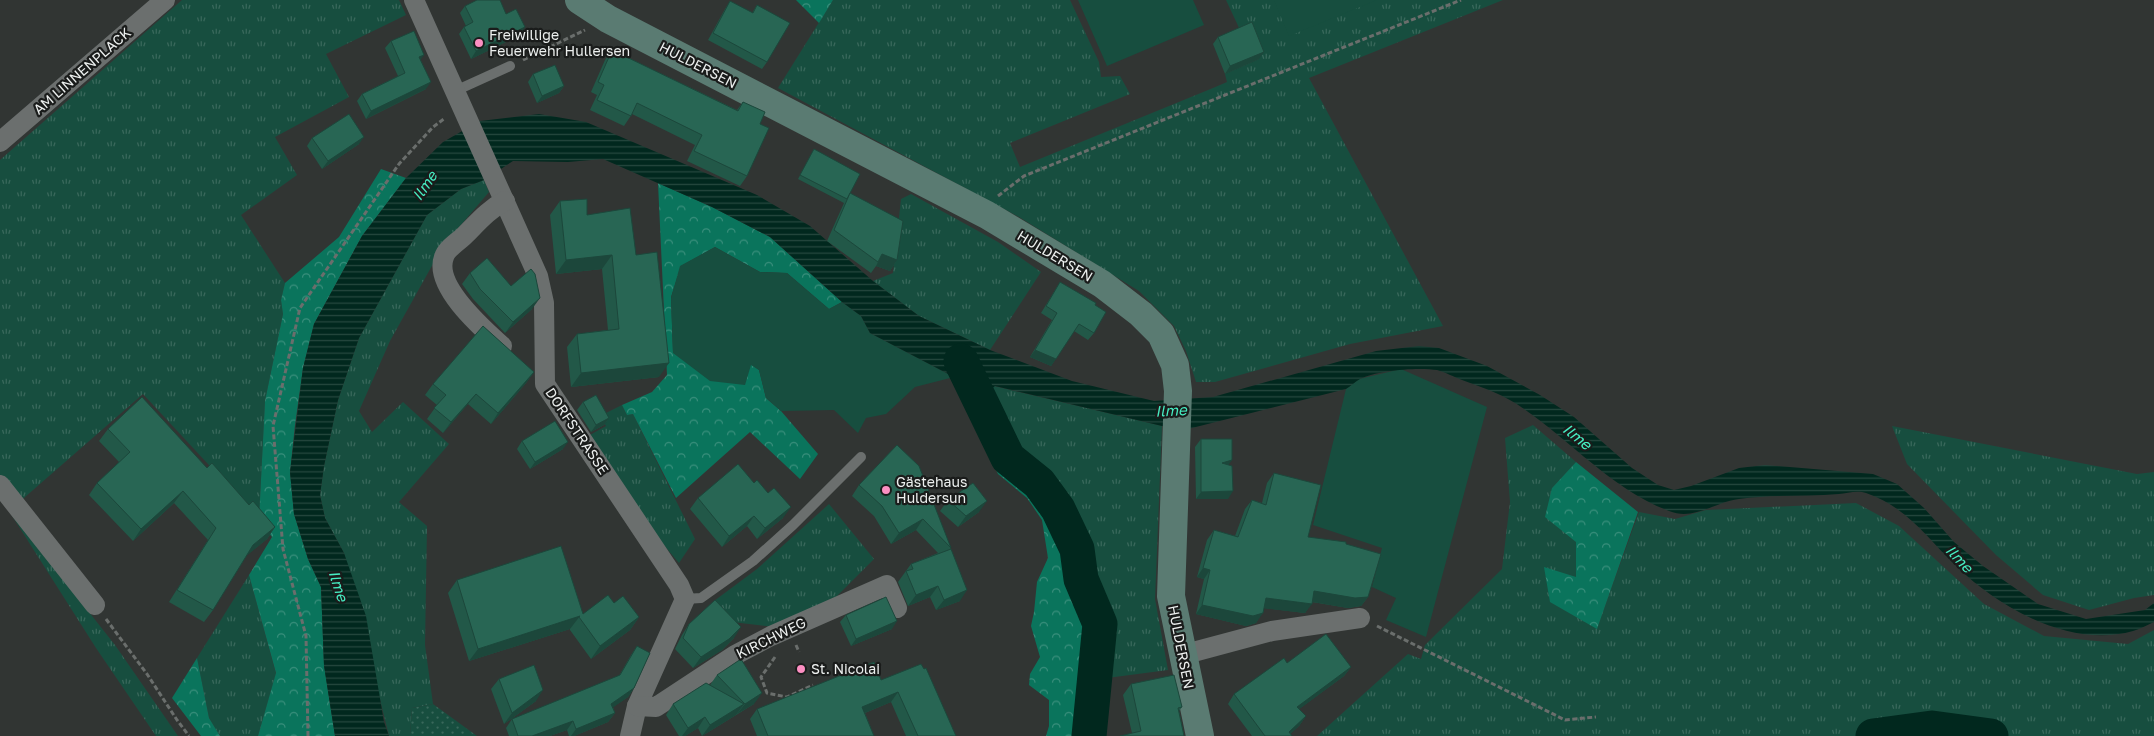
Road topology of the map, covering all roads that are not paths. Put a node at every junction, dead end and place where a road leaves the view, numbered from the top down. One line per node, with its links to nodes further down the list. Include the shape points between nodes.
1 (165, 0): 6 (street, AM LINNENPLACK)
2 (414, 0): 5 (street, DORFSTRASSE)
3 (578, 0): 15 (street, HULDERSEN, via 608,19 986,215 1102,284 1161,334 1176,365 1178,391 1171,596)
4 (510, 66): 5 (lane)
5 (460, 103): 7 (street, DORFSTRASSE)
6 (0, 142)
7 (503, 194): 8 (street, DORFSTRASSE, via 538,276 544,303); 8 (street, via 444,256 442,270 452,293 477,323)
8 (545, 384): 11 (street, DORFSTRASSE, via 674,577)
9 (861, 457): 11 (lane, via 753,561 701,598)
10 (0, 485): 12 (street)
11 (685, 599): 16 (street)
12 (95, 605)
13 (897, 608): 16 (street, KIRCHWEG, via 887,585 735,655 656,707)
14 (1360, 618): 15 (street, via 1272,631)
15 (1182, 654): 18 (street, HULDERSEN)
16 (637, 706): 17 (street)
17 (630, 736)
18 (1200, 736)

